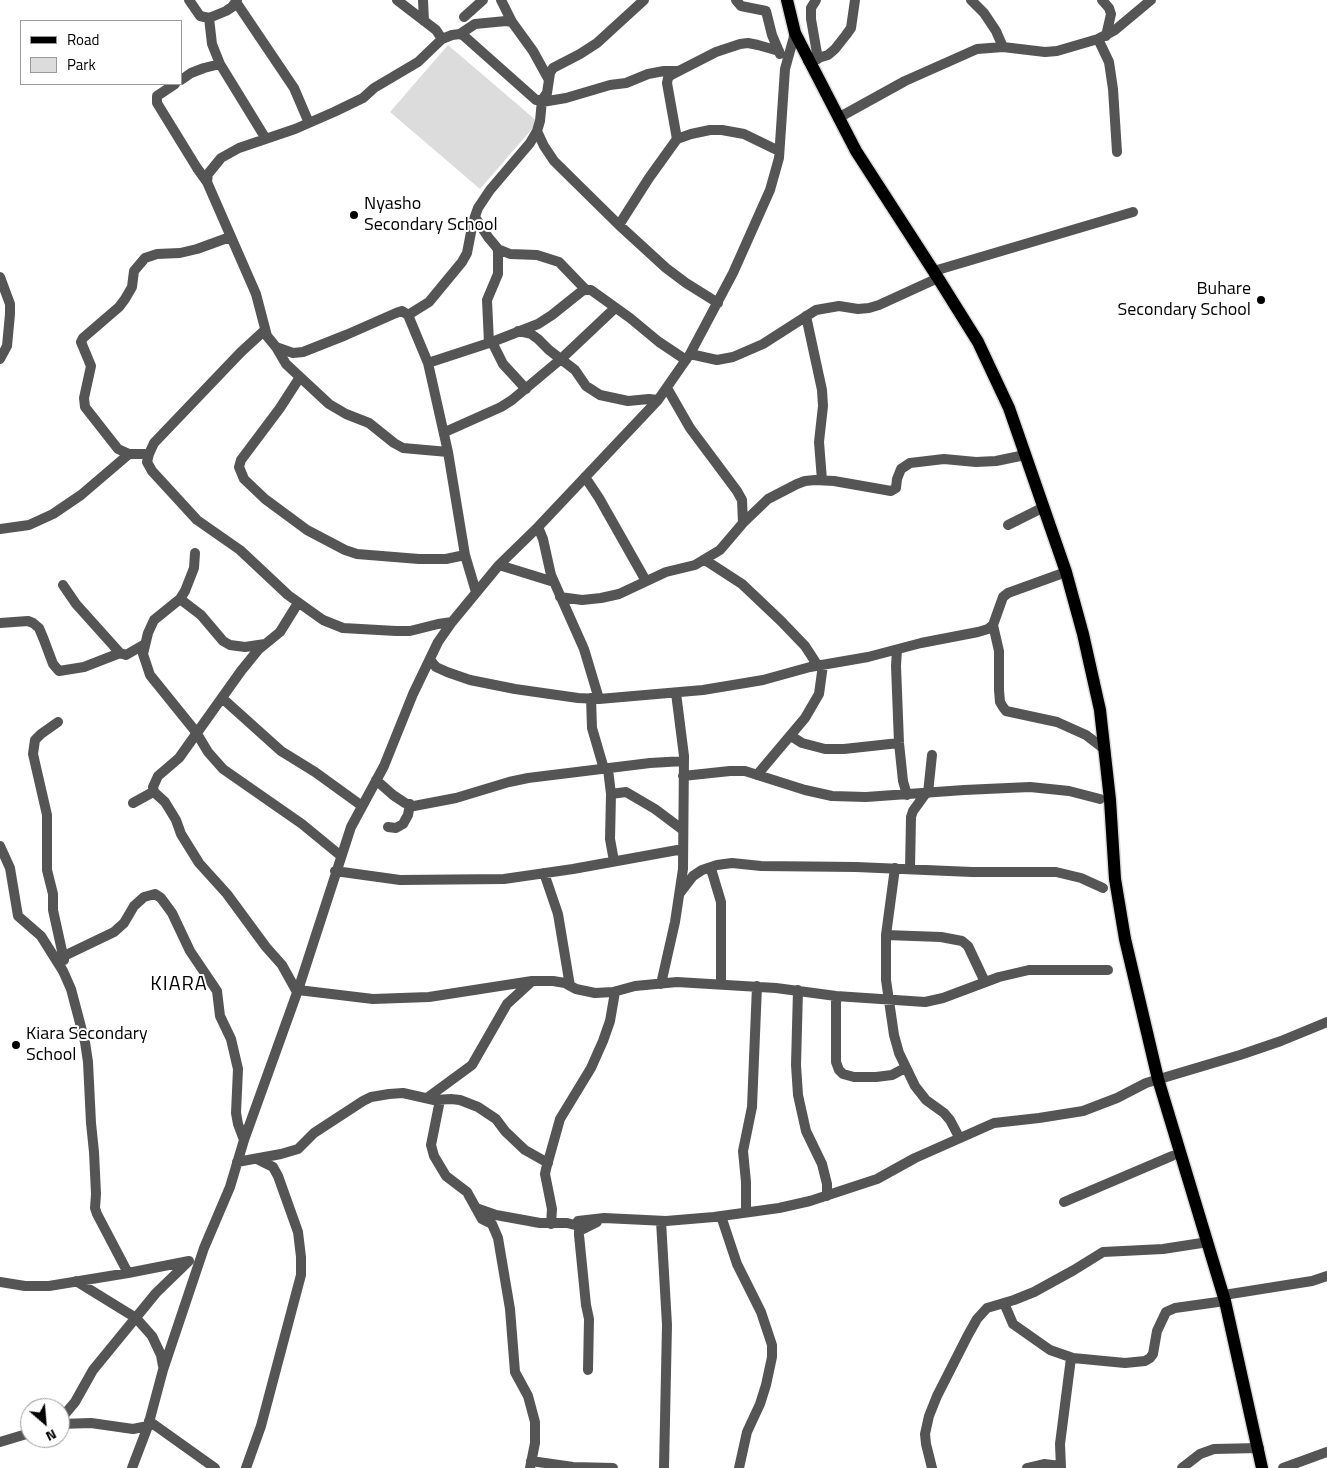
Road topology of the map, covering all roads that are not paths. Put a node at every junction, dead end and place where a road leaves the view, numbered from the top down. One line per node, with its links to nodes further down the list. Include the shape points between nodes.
1 (190, 0): 16 (street, via 200,16)
2 (397, 0): 17 (street)
3 (423, 0): 17 (street)
4 (483, 0): 15 (street)
5 (501, 0): 18 (street)
6 (644, 0): 30 (street, via 597,43 554,68)
7 (736, 0): 24 (street, via 741,6 766,11)
8 (787, 0): 19 (main road)
9 (816, 0): 26 (street, via 811,8)
10 (855, 0): 26 (street, via 851,28 835,49)
11 (971, 0): 23 (street, via 984,13)
12 (1102, 0): 21 (street, via 1111,14)
13 (1152, 0): 21 (street)
14 (236, 1): 16 (street, via 226,11); 34 (street, via 294,88)
15 (464, 17)
16 (209, 18): 27 (street, via 212,44)
17 (424, 21): 22 (street, via 436,30)
18 (512, 22): 20 (street, via 476,24); 30 (street)
19 (795, 33): 25 (street); 26 (main road)
20 (460, 34): 22 (street); 32 (street, via 536,100)
21 (1102, 37): 23 (street, via 1057,51); 39 (street, via 1109,62)
22 (442, 40): 34 (street, via 418,62 363,98)
23 (1003, 47): 33 (street, via 977,49)
24 (779, 51): 25 (street); 28 (street, via 740,44)
25 (788, 58): 38 (street)
26 (813, 60): 33 (main road)
27 (220, 64): 29 (street); 36 (street)
28 (677, 71): 32 (street, via 648,74 626,83); 37 (street, via 667,83)
29 (182, 79)
30 (549, 80): 32 (street)
31 (174, 85): 40 (street, via 157,96 157,103)
32 (542, 101): 35 (street)
33 (838, 118): 46 (main road)
34 (309, 123): 36 (street)
35 (537, 131): 42 (street, via 522,154 513,160 490,190); 43 (street, via 554,161)
36 (266, 139): 40 (street, via 221,158 208,174)
37 (677, 139): 38 (street, via 722,130 744,134); 43 (street)
38 (780, 151): 49 (street, via 770,190)
39 (1117, 152)
40 (207, 182): 44 (street)
41 (1133, 212): 46 (street)
42 (475, 217): 45 (street); 51 (street, via 462,262 429,302)
43 (619, 225): 49 (street, via 666,268)
44 (230, 237): 53 (street, via 256,294); 67 (street, via 197,249 145,258 134,271 130,292 119,307 81,342 91,366 85,408 118,449)
45 (498, 248): 48 (street, via 510,254 537,255 559,262); 55 (street, via 498,274 487,300)
46 (936, 274): 52 (street, via 879,305 858,309 831,307); 69 (main road, via 978,342 1009,408)
47 (0, 277): 58 (street, via 10,304 10,314 7,346)
48 (586, 290): 50 (street, via 591,290); 54 (street, via 538,324)
49 (718, 303): 57 (street)
50 (615, 308): 57 (street, via 659,342); 59 (street)
51 (408, 315): 56 (street, via 402,311 396,313 303,352 293,353); 60 (street)
52 (806, 316): 57 (street, via 763,344 732,357 716,360); 71 (street, via 822,390)
53 (265, 330): 56 (street); 68 (street, via 191,403)
54 (518, 331): 55 (street); 59 (street, via 531,334)
55 (490, 342): 60 (street); 63 (street, via 503,364)
56 (276, 346): 61 (street, via 286,364)
57 (688, 357): 62 (street)
58 (0, 358)
59 (561, 359): 63 (street); 64 (street, via 575,370 586,386 600,395 628,402)
60 (428, 363): 65 (street)
61 (300, 377): 66 (street, via 329,404 369,423 403,448); 78 (street, via 241,460 239,467 244,479 306,530 345,550 357,554 418,559)
62 (667, 388): 64 (street); 73 (street, via 690,428 737,491 742,500)
63 (526, 389): 65 (street, via 501,407)
64 (658, 400): 70 (street)
65 (444, 432): 66 (street)
66 (448, 452): 78 (street)
67 (129, 454): 68 (street); 76 (street, via 53,514 29,525)
68 (149, 454): 88 (street, via 147,462 152,471 197,520 240,550)
69 (1025, 455): 71 (street, via 996,462 944,459 910,463 900,469 896,488 891,491); 72 (main road)
70 (585, 477): 75 (street); 82 (street)
71 (822, 480): 73 (street, via 805,481 783,490 768,499)
72 (1044, 507): 74 (street); 81 (main road)
73 (743, 523): 79 (street, via 720,550)
74 (1008, 525)
75 (538, 526): 80 (street); 83 (street)
76 (0, 529)
77 (195, 553): 87 (street, via 191,580)
78 (464, 555): 85 (street)
79 (705, 560): 82 (street); 97 (street, via 742,584)
80 (499, 565): 83 (street); 85 (street)
81 (1066, 572): 91 (street, via 1008,593 1003,597); 105 (main road, via 1100,710)
82 (646, 581): 86 (street, via 619,594 601,598)
83 (554, 582): 86 (street)
84 (63, 585): 95 (street)
85 (476, 592): 89 (street)
86 (560, 597): 100 (street, via 584,649)
87 (180, 599): 92 (street, via 230,645 245,647); 93 (street, via 154,620)
88 (298, 603): 89 (street, via 323,620 343,628 410,631); 92 (street, via 280,632)
89 (452, 622): 96 (street)
90 (0, 623): 95 (street, via 33,623 39,628 59,671 84,667)
91 (993, 625): 94 (street, via 972,634); 105 (street, via 1000,651 999,690 1003,708 1057,722 1086,735)
92 (268, 643): 99 (street, via 249,660)
93 (145, 644): 95 (street, via 126,655); 102 (street, via 143,654 150,675)
94 (897, 650): 97 (street); 104 (street)
95 (120, 653)
96 (430, 661): 100 (street, via 436,667 470,680); 111 (street)
97 (821, 665): 98 (street, via 742,684); 103 (street, via 819,694)
98 (676, 693): 100 (street); 107 (street)
99 (222, 698): 102 (street); 119 (street, via 281,751)
100 (595, 698): 108 (street, via 592,728)
101 (58, 722): 135 (street, via 35,740 33,754 47,814 47,870)
102 (196, 732): 112 (street, via 178,758 158,776); 125 (street, via 223,769 302,824)
103 (791, 736): 104 (street, via 802,743 825,749); 109 (street)
104 (899, 743): 115 (street)
105 (1103, 748): 151 (main road, via 1120,904)
106 (932, 755): 113 (street)
107 (684, 761): 108 (street); 110 (street)
108 (606, 769): 114 (street); 118 (street, via 509,782 456,798 424,805)
109 (757, 775): 110 (street, via 730,771); 115 (street, via 832,796)
110 (683, 776): 122 (street)
111 (376, 780): 118 (street); 119 (street)
112 (153, 790): 117 (street); 145 (street, via 169,808 198,863 227,894)
113 (927, 793): 115 (street); 116 (street, via 1030,787 1069,791); 120 (street)
114 (611, 794): 122 (street, via 626,792); 126 (street, via 610,839)
115 (906, 795): 120 (street)
116 (1100, 799)
117 (133, 803)
118 (410, 804): 121 (street, via 403,824 396,828)
119 (362, 806): 125 (street)
120 (911, 818): 129 (street)
121 (388, 827)
122 (683, 830): 124 (street)
123 (0, 846): 137 (street, via 10,868 18,916 41,936)
124 (683, 849): 126 (street); 133 (street)
125 (340, 856): 130 (street)
126 (614, 861): 131 (street)
127 (708, 868): 128 (street, via 732,863); 133 (street, via 693,876); 141 (street, via 721,902)
128 (895, 868): 129 (street); 134 (street)
129 (910, 869): 132 (street, via 1056,872)
130 (335, 872): 131 (street, via 400,880 504,879); 145 (street)
131 (544, 873): 142 (street, via 558,914)
132 (1103, 888)
133 (680, 893): 140 (street)
134 (886, 934): 139 (street, via 962,941 968,946); 148 (street, via 886,980)
135 (64, 956): 137 (street); 155 (street, via 114,932 144,897 155,894 161,898 217,991 220,1016 231,1039 238,1069 236,1113)
136 (1108, 970): 139 (street, via 1029,970)
137 (67, 980): 171 (street, via 88,1062 95,1208)
138 (532, 981): 142 (street, via 553,981); 145 (street, via 429,997 373,999); 152 (street, via 507,1004 472,1064)
139 (984, 982): 148 (street, via 925,1002)
140 (661, 984): 141 (street); 146 (street, via 635,986)
141 (721, 984): 143 (street)
142 (570, 986): 146 (street, via 595,993)
143 (757, 986): 144 (street); 163 (street, via 752,1107 743,1151)
144 (798, 990): 147 (street); 160 (street, via 798,1095 806,1131 822,1164)
145 (298, 991): 155 (street)
146 (616, 992): 159 (street, via 603,1041 591,1068 560,1119)
147 (836, 996): 148 (street); 150 (street, via 838,1070 854,1077 876,1078)
148 (890, 1000): 150 (street, via 894,1035)
149 (1327, 1022): 151 (street, via 1225,1060)
150 (906, 1068): 154 (street, via 921,1094 944,1113)
151 (1158, 1079): 154 (street, via 1083,1110 994,1123); 168 (main road)
152 (427, 1098): 153 (street); 157 (street, via 404,1093 371,1097 314,1133 298,1148)
153 (440, 1100): 159 (street, via 460,1100 478,1107 496,1119 525,1150); 162 (street, via 432,1149 446,1176 467,1192)
154 (959, 1137): 160 (street, via 876,1179)
155 (244, 1140): 158 (street)
156 (1172, 1156): 161 (street)
157 (257, 1159): 158 (street); 194 (street, via 273,1167 278,1176 298,1232 301,1275 261,1426)
158 (237, 1162): 169 (street)
159 (548, 1163): 167 (street, via 545,1174)
160 (827, 1196): 163 (street)
161 (1064, 1202)
162 (476, 1208): 167 (street, via 496,1215); 190 (street, via 482,1219 492,1224 498,1238 510,1308 515,1372 528,1396 535,1422)
163 (746, 1212): 164 (street)
164 (721, 1216): 166 (street); 198 (street, via 737,1264 761,1312 772,1345 766,1385 747,1432)
165 (604, 1218): 166 (street); 167 (street, via 578,1221 575,1225); 180 (street, via 579,1231 590,1319)
166 (661, 1220): 197 (street, via 667,1325)
167 (552, 1224)
168 (1208, 1242): 175 (main road); 176 (street, via 1163,1249 1103,1252 1046,1285)
169 (201, 1260): 170 (street); 179 (street)
170 (189, 1261): 171 (street); 177 (street)
171 (128, 1273): 173 (street)
172 (1327, 1276): 175 (street)
173 (76, 1281): 174 (street, via 50,1286); 177 (street)
174 (0, 1282)
175 (1225, 1298): 178 (street, via 1166,1312 1157,1331 1153,1354 1145,1361 1125,1363); 187 (main road)
176 (1004, 1303): 178 (street, via 1018,1328 1050,1350); 199 (street, via 988,1308 977,1319 937,1396 925,1434)
177 (136, 1318): 179 (street, via 152,1336 161,1355); 181 (street, via 93,1370)
178 (1071, 1358): 191 (street, via 1060,1444)
179 (163, 1370): 183 (street)
180 (588, 1370)
181 (70, 1408)
182 (70, 1424): 183 (street, via 133,1429)
183 (148, 1424): 192 (street); 193 (street)
184 (20, 1437): 185 (street)
185 (0, 1442)
186 (1327, 1446): 189 (street)
187 (1259, 1448): 201 (street, via 1214,1449 1200,1454); 202 (main road)
188 (1327, 1452): 189 (street)
189 (1311, 1458): 203 (street)
190 (530, 1464): 195 (street)
191 (1061, 1467): 200 (street, via 1044,1464)
192 (132, 1468)
193 (214, 1468)
194 (246, 1468)
195 (593, 1468): 196 (street)
196 (613, 1468)
197 (664, 1468)
198 (739, 1468)
199 (932, 1468)
200 (1027, 1468)
201 (1182, 1468)
202 (1262, 1468)
203 (1283, 1468)

